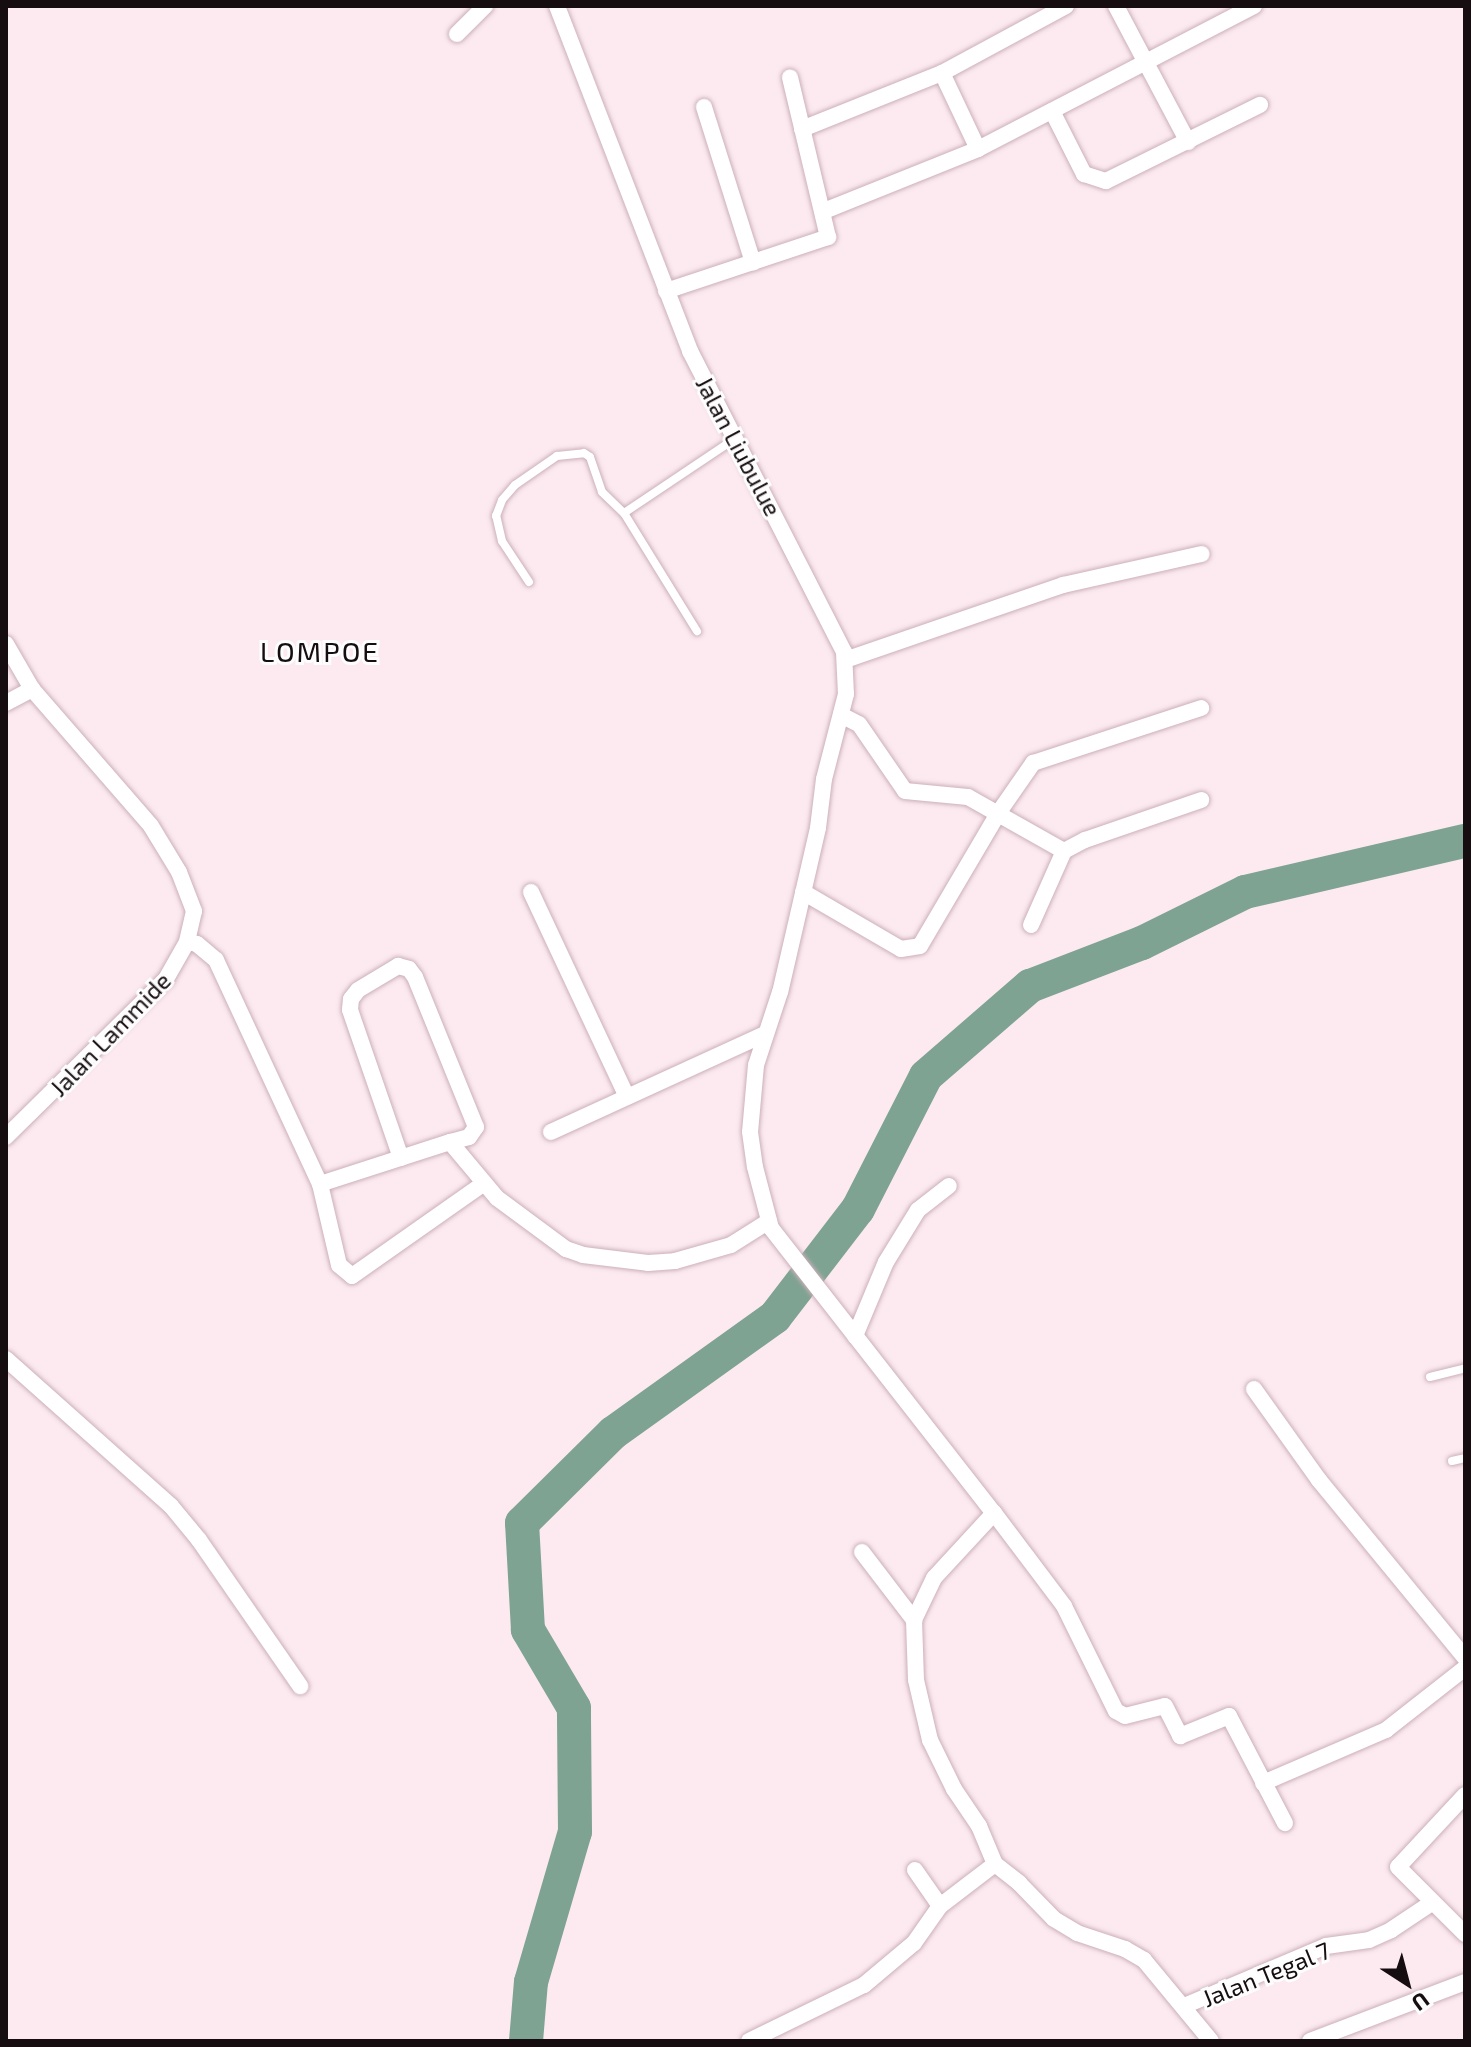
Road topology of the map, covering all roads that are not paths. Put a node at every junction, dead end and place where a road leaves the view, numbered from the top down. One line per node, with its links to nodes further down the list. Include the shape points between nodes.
1 (485, 6): 6 (street)
2 (557, 6): 18 (street, Jalan Liubulue)
3 (1066, 6): 8 (street)
4 (1116, 6): 7 (street)
5 (1254, 6): 7 (street)
6 (457, 34)
7 (1144, 62): 12 (street); 14 (street)
8 (942, 73): 13 (street); 15 (street)
9 (790, 77): 13 (street)
10 (1260, 105): 14 (street)
11 (704, 107): 17 (street)
12 (1052, 111): 14 (street, via 1084,174 1104,181); 15 (street)
13 (802, 129): 16 (street)
14 (1188, 142)
15 (978, 149): 16 (street)
16 (824, 211): 17 (street, via 828,237)
17 (753, 262): 18 (street)
18 (666, 291): 19 (street, Jalan Liubulue, via 690,351)
19 (736, 438): 20 (lane); 25 (street, Jalan Liubulue)
20 (624, 513): 22 (lane, via 602,492 584,453 559,455 533,472 502,500 496,516 502,541); 23 (lane)
21 (1202, 554): 25 (street, via 1063,585)
22 (529, 582)
23 (697, 631)
24 (6, 644): 26 (street, Jalan Lammide)
25 (845, 660): 29 (street, Jalan Liubulue)
26 (32, 689): 27 (street); 36 (street, Jalan Lammide, via 124,792 179,872 194,911)
27 (6, 703)
28 (1201, 708): 31 (street, via 1033,763)
29 (841, 715): 31 (street, via 859,724 905,791 968,797); 34 (street, Jalan Liubulue)
30 (1201, 800): 32 (street)
31 (999, 812): 32 (street); 34 (street, via 928,937 911,949 892,944)
32 (1064, 851): 35 (street)
33 (531, 892): 38 (street)
34 (803, 892): 37 (street, Jalan Liubulue)
35 (1031, 925)
36 (187, 942): 40 (street, Jalan Lammide, via 166,979); 43 (street, via 216,960)
37 (765, 1034): 38 (street); 46 (street, Jalan Liubulue, via 756,1065 750,1132)
38 (627, 1097): 39 (street)
39 (551, 1132)
40 (6, 1137)
41 (450, 1142): 42 (street); 42 (street, via 469,1137 476,1127 415,977 398,966 358,990 350,1010); 44 (street)
42 (401, 1158): 43 (street)
43 (320, 1184): 44 (street, via 339,1265 352,1276)
44 (483, 1184): 46 (street, via 566,1249 618,1261 648,1263 704,1254 731,1245)
45 (949, 1186): 47 (street, via 918,1210 886,1262)
46 (769, 1221): 47 (street)
47 (855, 1336): 54 (street)
48 (6, 1359): 59 (street, via 171,1506)
49 (1465, 1368): 50 (lane)
50 (1430, 1377)
51 (1254, 1389): 57 (street, via 1319,1480)
52 (1465, 1458): 53 (lane)
53 (1452, 1461)
54 (994, 1513): 56 (street, via 934,1578); 60 (street, via 1064,1606 1116,1711 1125,1716 1165,1706 1180,1736 1229,1716)
55 (862, 1552): 56 (street)
56 (914, 1620): 63 (street, via 916,1680 930,1740)
57 (1465, 1658)
58 (1465, 1668): 60 (street, via 1386,1730)
59 (300, 1686)
60 (1263, 1783): 62 (street)
61 (1465, 1795): 65 (street, via 1398,1867)
62 (1285, 1823)
63 (995, 1864): 66 (street); 69 (street, via 1054,1919 1144,1960)
64 (915, 1870): 66 (street)
65 (1433, 1902): 67 (street); 69 (street, Jalan Tegal 7, via 1369,1940 1326,1946)
66 (940, 1906): 70 (street, via 914,1943 864,1985)
67 (1465, 1934)
68 (1465, 1982): 72 (street)
69 (1184, 2006): 71 (street)
70 (749, 2041)
71 (1211, 2041)
72 (1310, 2041)

